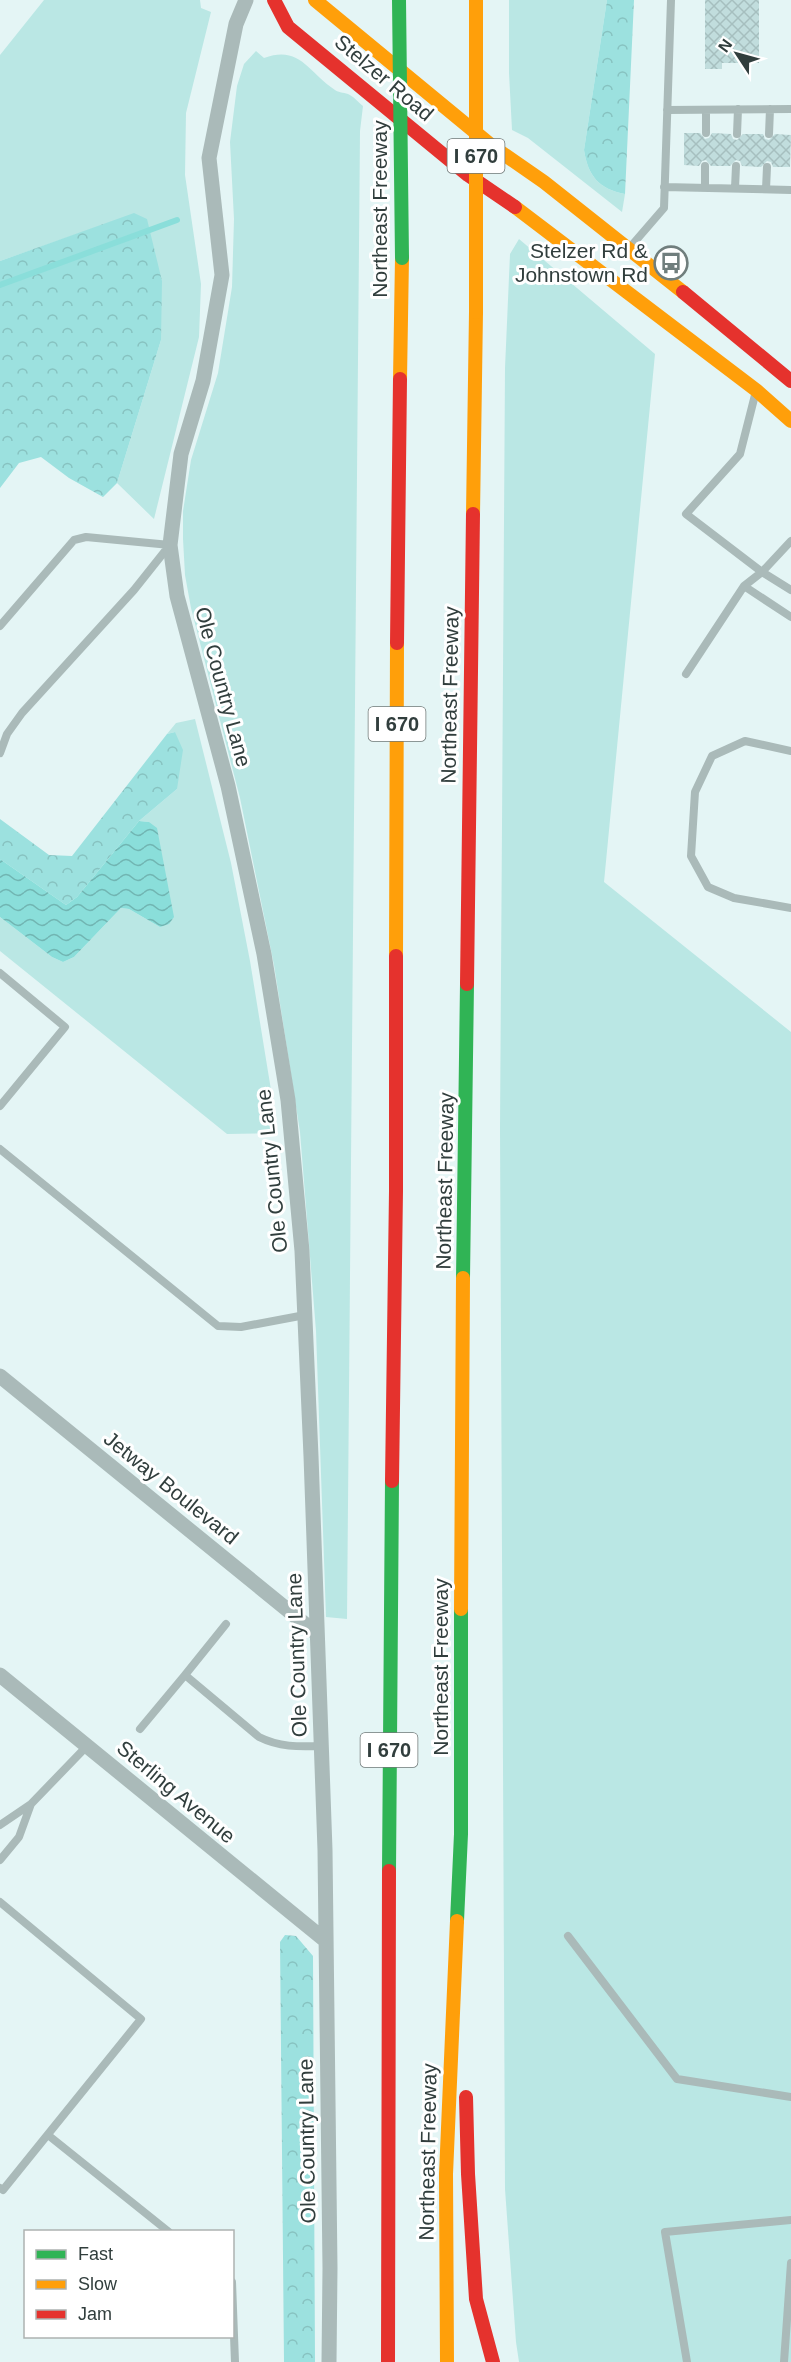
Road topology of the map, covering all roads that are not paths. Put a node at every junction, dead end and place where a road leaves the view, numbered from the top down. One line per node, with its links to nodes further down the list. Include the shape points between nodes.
1 (246, 0): 28 (street, Ole Country Lane, via 236,24 209,158 222,275 203,381 182,454)
2 (274, 0): 25 (main road, Stelzer Road, via 288,27 450,160)
3 (315, 0): 23 (main road, Stelzer Road, via 492,146)
4 (399, 0): 65 (main road, Northeast Freeway / I 670, bridge, via 402,258 397,528)
5 (476, 0): 52 (main road, Northeast Freeway / I 670, bridge)
6 (671, 0): 9 (lane)
7 (770, 109): 8 (lane); 11 (lane); 14 (lane)
8 (791, 109)
9 (667, 110): 10 (lane); 18 (lane)
10 (706, 110): 11 (lane); 12 (lane)
11 (738, 110): 13 (lane)
12 (706, 133)
13 (737, 134)
14 (769, 134)
15 (705, 166): 19 (lane)
16 (736, 166): 20 (lane)
17 (767, 167): 21 (lane)
18 (664, 187): 19 (lane); 23 (lane, via 663,207)
19 (705, 188): 20 (lane)
20 (735, 188): 21 (lane)
21 (766, 189): 22 (lane)
22 (791, 190)
23 (629, 248): 24 (main road, Stelzer Road)
24 (791, 381)
25 (756, 390): 26 (main road, Stelzer Road); 29 (lane, via 740,454 686,514)
26 (791, 421)
27 (791, 541): 29 (lane)
28 (170, 545): 33 (lane, via 86,537 74,540); 36 (lane, via 127,599 22,713 7,734); 41 (street, Ole Country Lane, via 177,596 228,786 264,954 288,1100)
29 (762, 572): 30 (lane); 31 (lane)
30 (744, 586): 32 (lane); 34 (lane)
31 (791, 590)
32 (791, 617)
33 (0, 626)
34 (686, 674)
35 (791, 751): 37 (lane, via 745,741 712,756 695,792 691,856 708,887 734,898)
36 (0, 753)
37 (791, 908)
38 (0, 974): 39 (lane, via 65,1027)
39 (0, 1106)
40 (0, 1149): 41 (lane, via 218,1326 241,1327)
41 (305, 1315): 44 (street, Ole Country Lane)
42 (0, 1376): 44 (street, Jetway Boulevard)
43 (226, 1624): 46 (lane)
44 (316, 1633): 49 (street, Ole Country Lane)
45 (0, 1675): 48 (street, Sterling Avenue)
46 (185, 1676): 47 (lane); 49 (lane, via 259,1737 291,1747)
47 (140, 1729)
48 (87, 1746): 50 (lane); 56 (street, Sterling Avenue)
49 (321, 1746): 56 (street, Ole Country Lane)
50 (31, 1804): 51 (lane); 53 (lane, via 19,1837)
51 (0, 1825)
52 (461, 1834): 57 (main road); 71 (main road, Northeast Freeway / I 670, via 446,2174)
53 (0, 1860)
54 (0, 1902): 60 (lane, via 141,2019)
55 (568, 1936): 59 (lane, via 677,2079)
56 (326, 1941): 68 (street, Ole Country Lane)
57 (465, 2045)
58 (466, 2081): 72 (main road, via 476,2299)
59 (791, 2097)
60 (48, 2135): 61 (lane); 63 (lane)
61 (1, 2191)
62 (791, 2220): 73 (lane, via 665,2232)
63 (167, 2230)
64 (791, 2263): 74 (lane)
65 (387, 2309): 69 (main road); 70 (main road, Northeast Freeway / I 670)
66 (234, 2335): 67 (lane)
67 (235, 2362)
68 (329, 2362)
69 (381, 2362)
70 (388, 2362)
71 (447, 2362)
72 (493, 2362)
73 (687, 2362)
74 (784, 2362)

